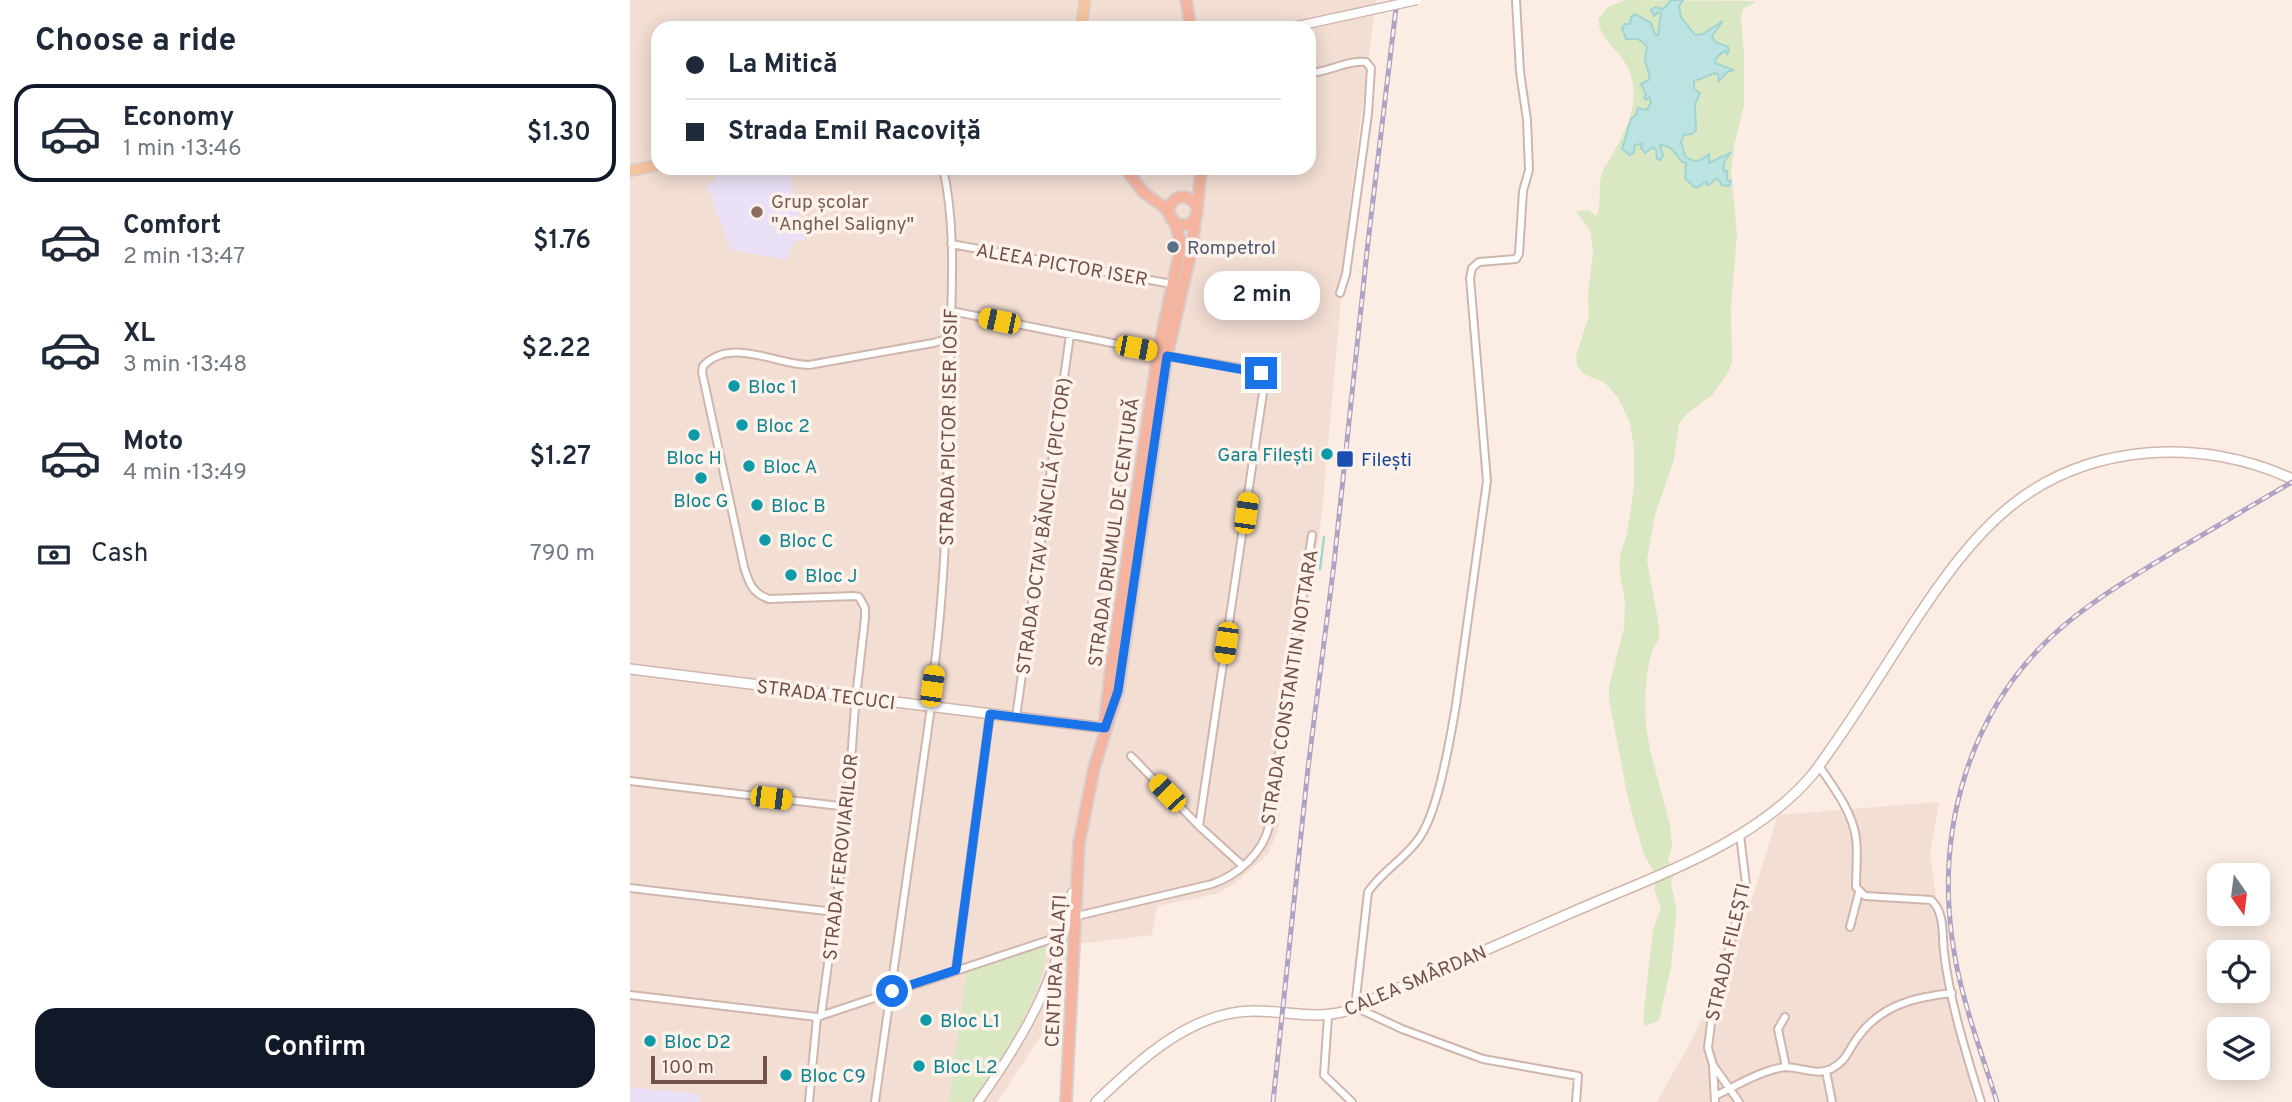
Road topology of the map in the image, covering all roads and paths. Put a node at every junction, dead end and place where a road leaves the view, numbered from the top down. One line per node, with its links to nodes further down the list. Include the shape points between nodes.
1 (1085, 0): 5 (main road)
2 (1186, 0): 6 (highway)
3 (1417, 0): 7 (street, bridge)
4 (1517, 0): 53 (street, via 1529,170 1519,254 1516,259 1479,262 1472,268 1487,481 1456,705 1426,828 1368,892)
5 (1082, 21)
6 (1190, 21)
7 (1316, 21)
8 (1316, 72): 21 (street, via 1355,61 1371,68)
9 (651, 166): 10 (main road)
10 (630, 171)
11 (944, 175): 19 (street, STRADA PICTOR ISER IOSIF)
12 (1130, 175): 15 (highway)
13 (1198, 175): 16 (highway, via 1190,191)
14 (1200, 175): 17 (highway)
15 (1136, 182): 16 (highway, via 1155,193); 18 (highway)
16 (1178, 198): 17 (highway, via 1190,199); 18 (highway, via 1170,206)
17 (1197, 212): 18 (highway, via 1186,224); 25 (highway)
18 (1171, 217): 20 (highway, STRADA DRUMUL DE CENTURĂ, via 1180,239)
19 (951, 244): 20 (street, ALEEA PICTOR ISER); 22 (street, STRADA PICTOR ISER IOSIF)
20 (1172, 284): 25 (highway, STRADA DRUMUL DE CENTURĂ)
21 (1340, 293)
22 (951, 311): 23 (street); 24 (street, STRADA PICTOR ISER IOSIF)
23 (1070, 335): 25 (street); 33 (street, STRADA OCTAV BĂNCILĂ (PICTOR))
24 (950, 338): 29 (street, STRADA PICTOR ISER IOSIF, via 946,544); 30 (street, STRADA FEROVIARILOR, via 809,365 739,352 721,355 702,366 744,567 753,590 769,599 859,597 865,608)
25 (1163, 354): 34 (highway, STRADA DRUMUL DE CENTURĂ); 39 (street, via 1265,376)
26 (2292, 479): 36 (main road, CALEA SMÂRDAN, via 2222,456 2172,451 2118,456 2062,474 2025,495 1978,535 1939,584)
27 (1312, 535): 42 (street, STRADA CONSTANTIN NOTTARA, via 1269,826 1260,849)
28 (630, 669): 30 (main road, STRADA TECUCI)
29 (932, 686)
30 (856, 697): 31 (main road, STRADA TECUCI); 38 (street, STRADA FEROVIARILOR)
31 (932, 707): 32 (main road, STRADA TECUCI); 50 (street)
32 (990, 714): 33 (main road, STRADA TECUCI); 49 (street)
33 (1016, 717): 34 (main road, STRADA TECUCI)
34 (1105, 728): 41 (highway, STRADA DRUMUL DE CENTURĂ)
35 (1131, 756): 39 (street)
36 (1819, 766): 40 (main road, CALEA SMÂRDAN, via 1780,808); 44 (street, via 1853,824)
37 (630, 781): 38 (street)
38 (848, 807): 45 (street, STRADA FEROVIARILOR)
39 (1199, 826): 42 (street)
40 (1740, 835): 53 (main road, CALEA SMÂRDAN); 57 (street, STRADA FILEȘTI, via 1746,884 1712,1014 1708,1048)
41 (1079, 843): 46 (highway, CENTURA GALAȚI); 48 (street)
42 (1243, 866): 46 (street, STRADA CONSTANTIN NOTTARA, via 1212,884)
43 (630, 888): 45 (street)
44 (1859, 892): 47 (street); 51 (street, via 1935,904 1940,910)
45 (835, 912): 54 (street, STRADA FEROVIARILOR)
46 (1077, 916): 65 (highway, CENTURA GALAȚI)
47 (1850, 927)
48 (1064, 935): 49 (street); 64 (street, via 1031,1021)
49 (956, 970): 50 (street)
50 (892, 991): 54 (street); 63 (street)
51 (1952, 993): 59 (street, via 1899,1003 1864,1030 1842,1063); 71 (street)
52 (630, 995): 54 (street)
53 (1355, 1007): 55 (main road, CALEA SMÂRDAN); 68 (street, via 1483,1059 1578,1076)
54 (819, 1016): 62 (street, STRADA FEROVIARILOR)
55 (1328, 1016): 66 (main road, CALEA SMÂRDAN, via 1255,1011 1211,1018 1166,1043); 67 (street, via 1324,1075)
56 (1785, 1017): 58 (street, via 1778,1029)
57 (1713, 1065): 60 (street, STRADA FILEȘTI); 61 (street)
58 (1786, 1067): 59 (street); 60 (street)
59 (1826, 1071): 70 (street)
60 (1729, 1089): 61 (street); 69 (street, STRADA FILEȘTI)
61 (1715, 1099)
62 (809, 1102)
63 (875, 1102)
64 (978, 1102)
65 (1066, 1102)
66 (1096, 1102)
67 (1352, 1102)
68 (1576, 1102)
69 (1739, 1102)
70 (1832, 1102)
71 (1981, 1102)

